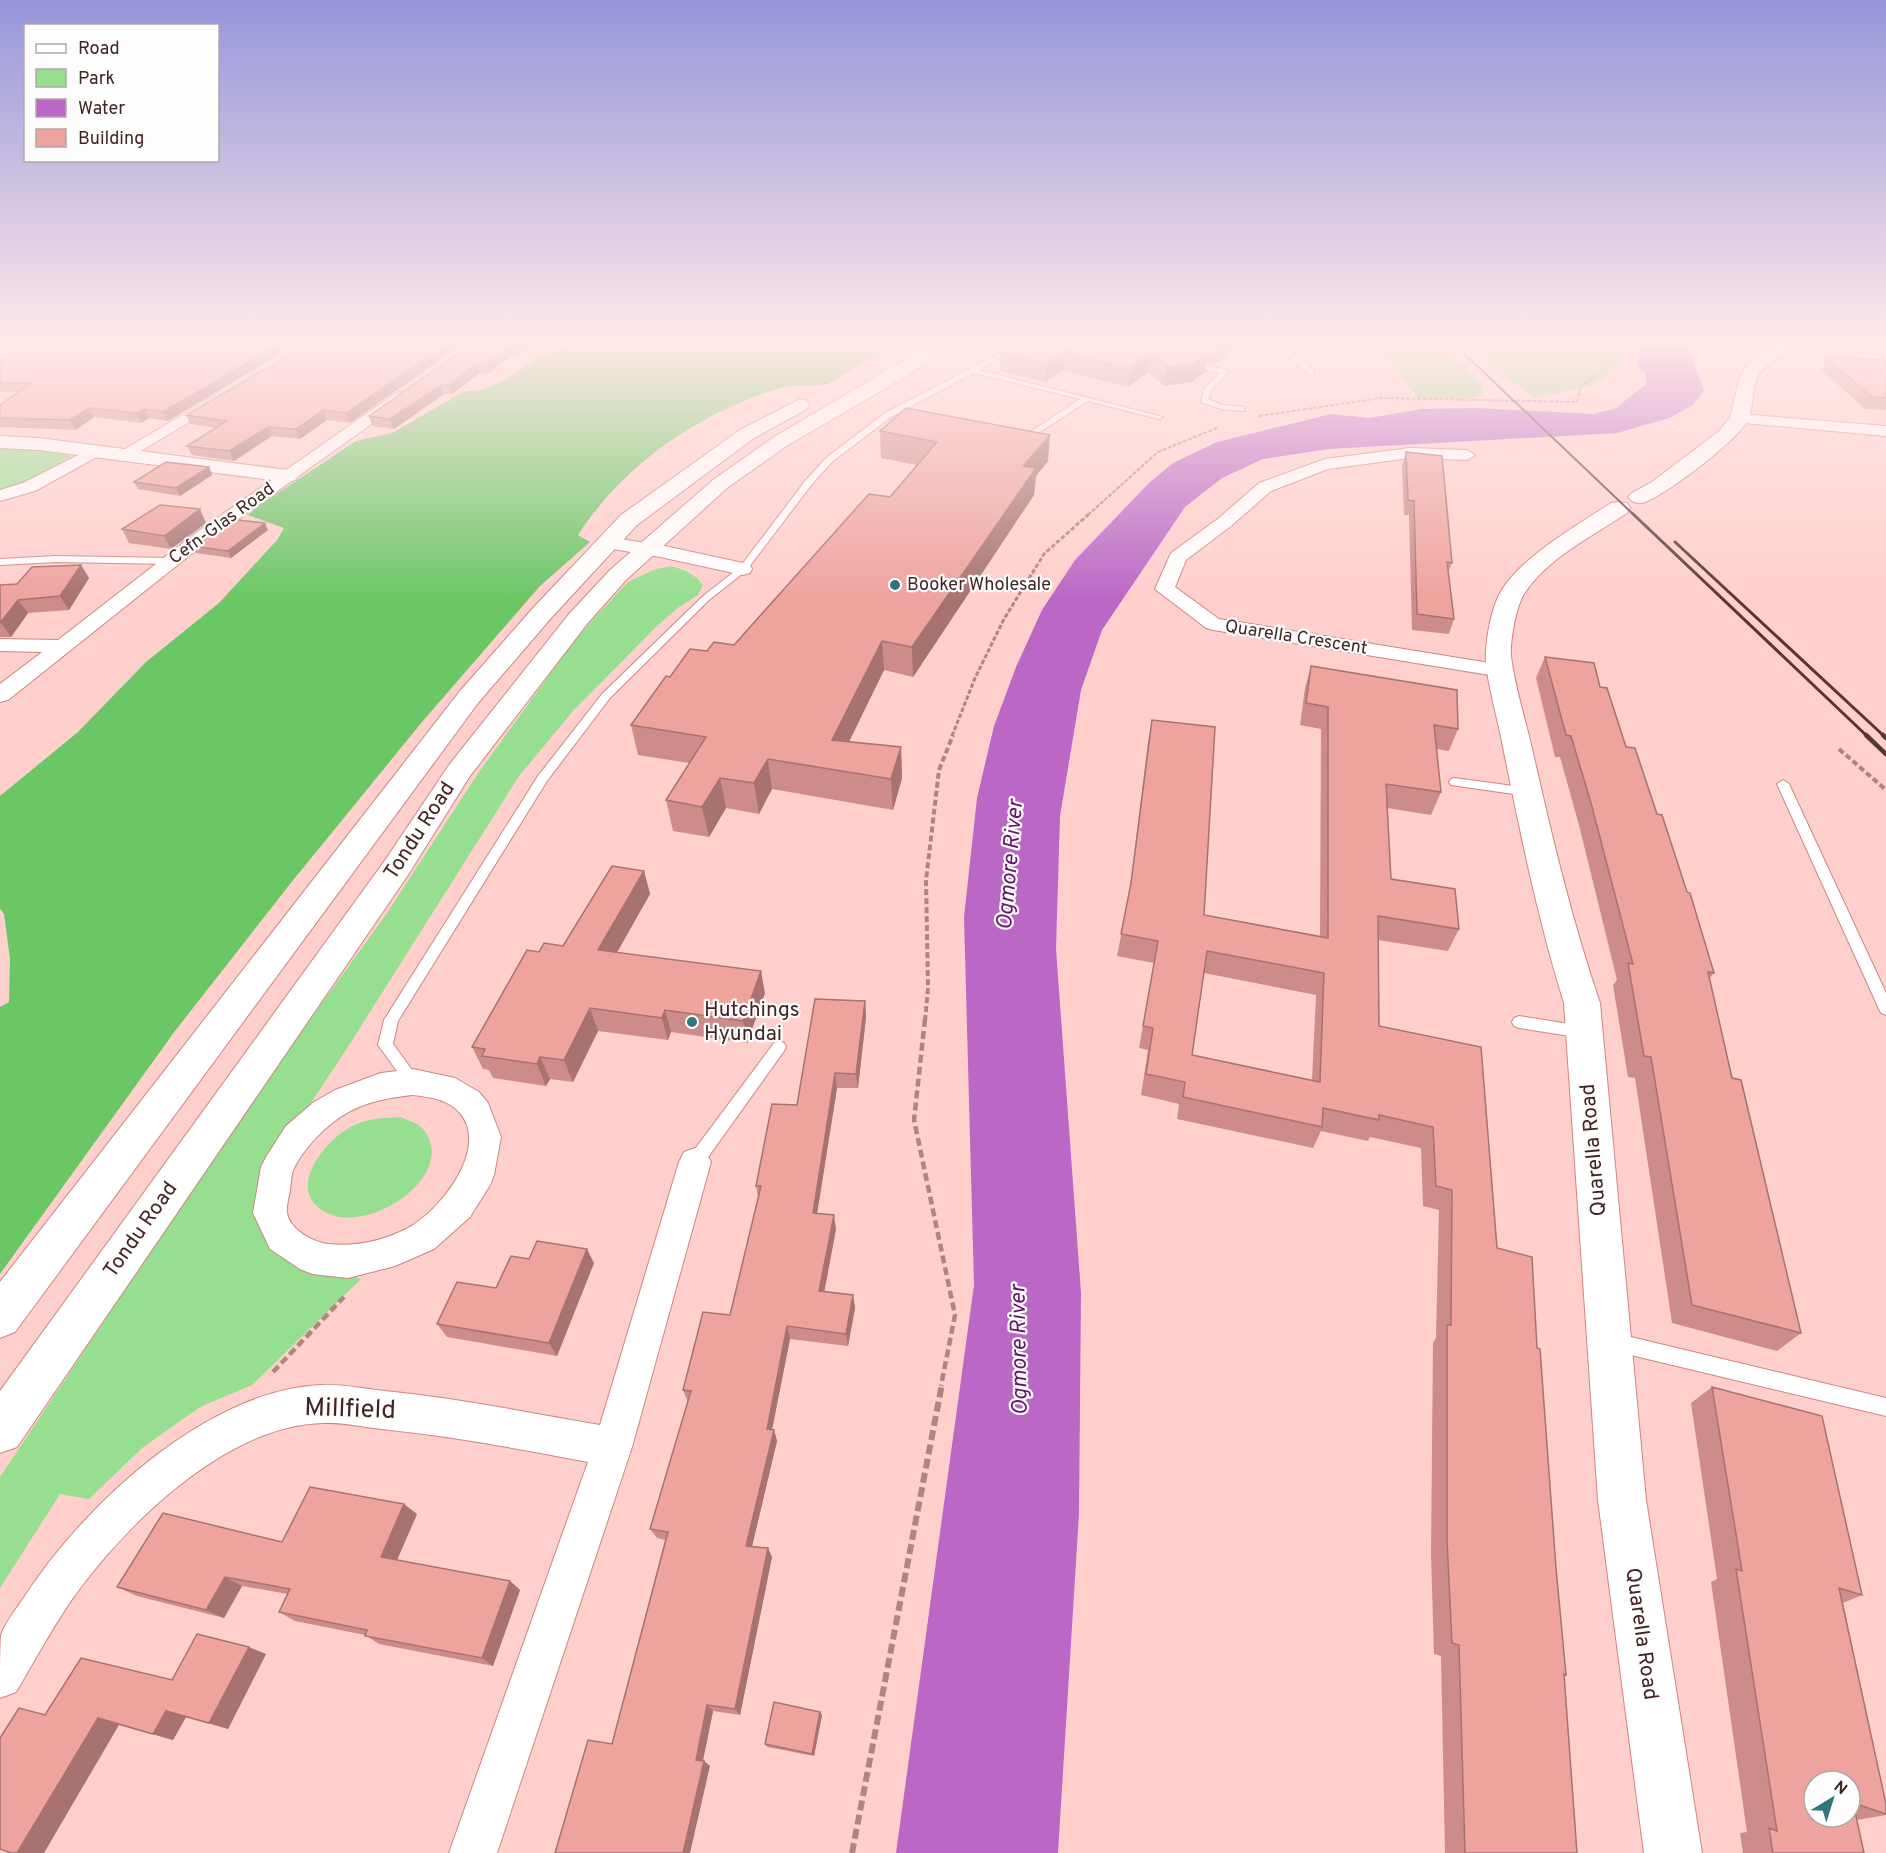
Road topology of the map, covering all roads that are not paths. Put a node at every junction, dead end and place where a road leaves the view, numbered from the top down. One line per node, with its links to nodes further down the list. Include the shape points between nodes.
1 (169, 427): 13 (street)
2 (357, 427): 15 (street, Cefn-Glas Road)
3 (759, 427): 17 (main road, Tondu Road, via 629,520)
4 (804, 427): 18 (main road, Tondu Road, via 720,484)
5 (878, 427): 21 (lane, via 829,460)
6 (1045, 427): 10 (lane, via 1026,441)
7 (1732, 427): 24 (main road, Quarella Road, via 1659,486 1551,554 1531,571 1512,593 1504,613 1498,654)
8 (1846, 427): 9 (street)
9 (1886, 431)
10 (1009, 440)
11 (0, 442): 12 (main road)
12 (96, 451): 13 (main road); 16 (street, via 29,487)
13 (123, 455): 15 (main road)
14 (1467, 455): 24 (street, Quarella Crescent, via 1410,453 1325,464 1265,487 1178,557 1166,589 1213,624)
15 (288, 476): 19 (street, Cefn-Glas Road)
16 (0, 496)
17 (607, 543): 18 (street); 35 (main road, Tondu Road, via 469,697)
18 (647, 549): 21 (street); 38 (main road, Tondu Road, via 578,619 459,771 390,877)
19 (170, 561): 20 (lane); 23 (street, Cefn-Glas Road)
20 (0, 562)
21 (743, 569): 33 (lane, via 706,598 629,672 571,738 542,779 391,1020 385,1046)
22 (0, 645): 23 (street)
23 (60, 646): 25 (street, Cefn-Glas Road)
24 (1502, 670): 28 (main road, Quarella Road)
25 (0, 695)
26 (1455, 782): 28 (lane)
27 (1783, 784): 29 (lane)
28 (1527, 792): 31 (main road, Quarella Road, via 1564,948 1582,1003)
29 (1886, 1009)
30 (1519, 1022): 31 (lane)
31 (1584, 1033): 36 (main road, Quarella Road)
32 (779, 1047): 34 (lane)
33 (413, 1082): 33 (street, via 444,1087 468,1101 477,1112 485,1137 478,1175 458,1206 422,1238 383,1255 348,1262 312,1258 282,1238 270,1213 277,1167 297,1136 325,1111 346,1099 381,1086)
34 (694, 1162): 39 (street)
35 (0, 1317)
36 (1610, 1341): 37 (lane); 42 (main road, Quarella Road, via 1622,1500)
37 (1886, 1407)
38 (0, 1430)
39 (613, 1447): 40 (street, Millfield, via 431,1413 321,1404 256,1419 214,1438 174,1465 89,1545 54,1591); 41 (street)
40 (0, 1676)
41 (473, 1853)
42 (1672, 1853)

